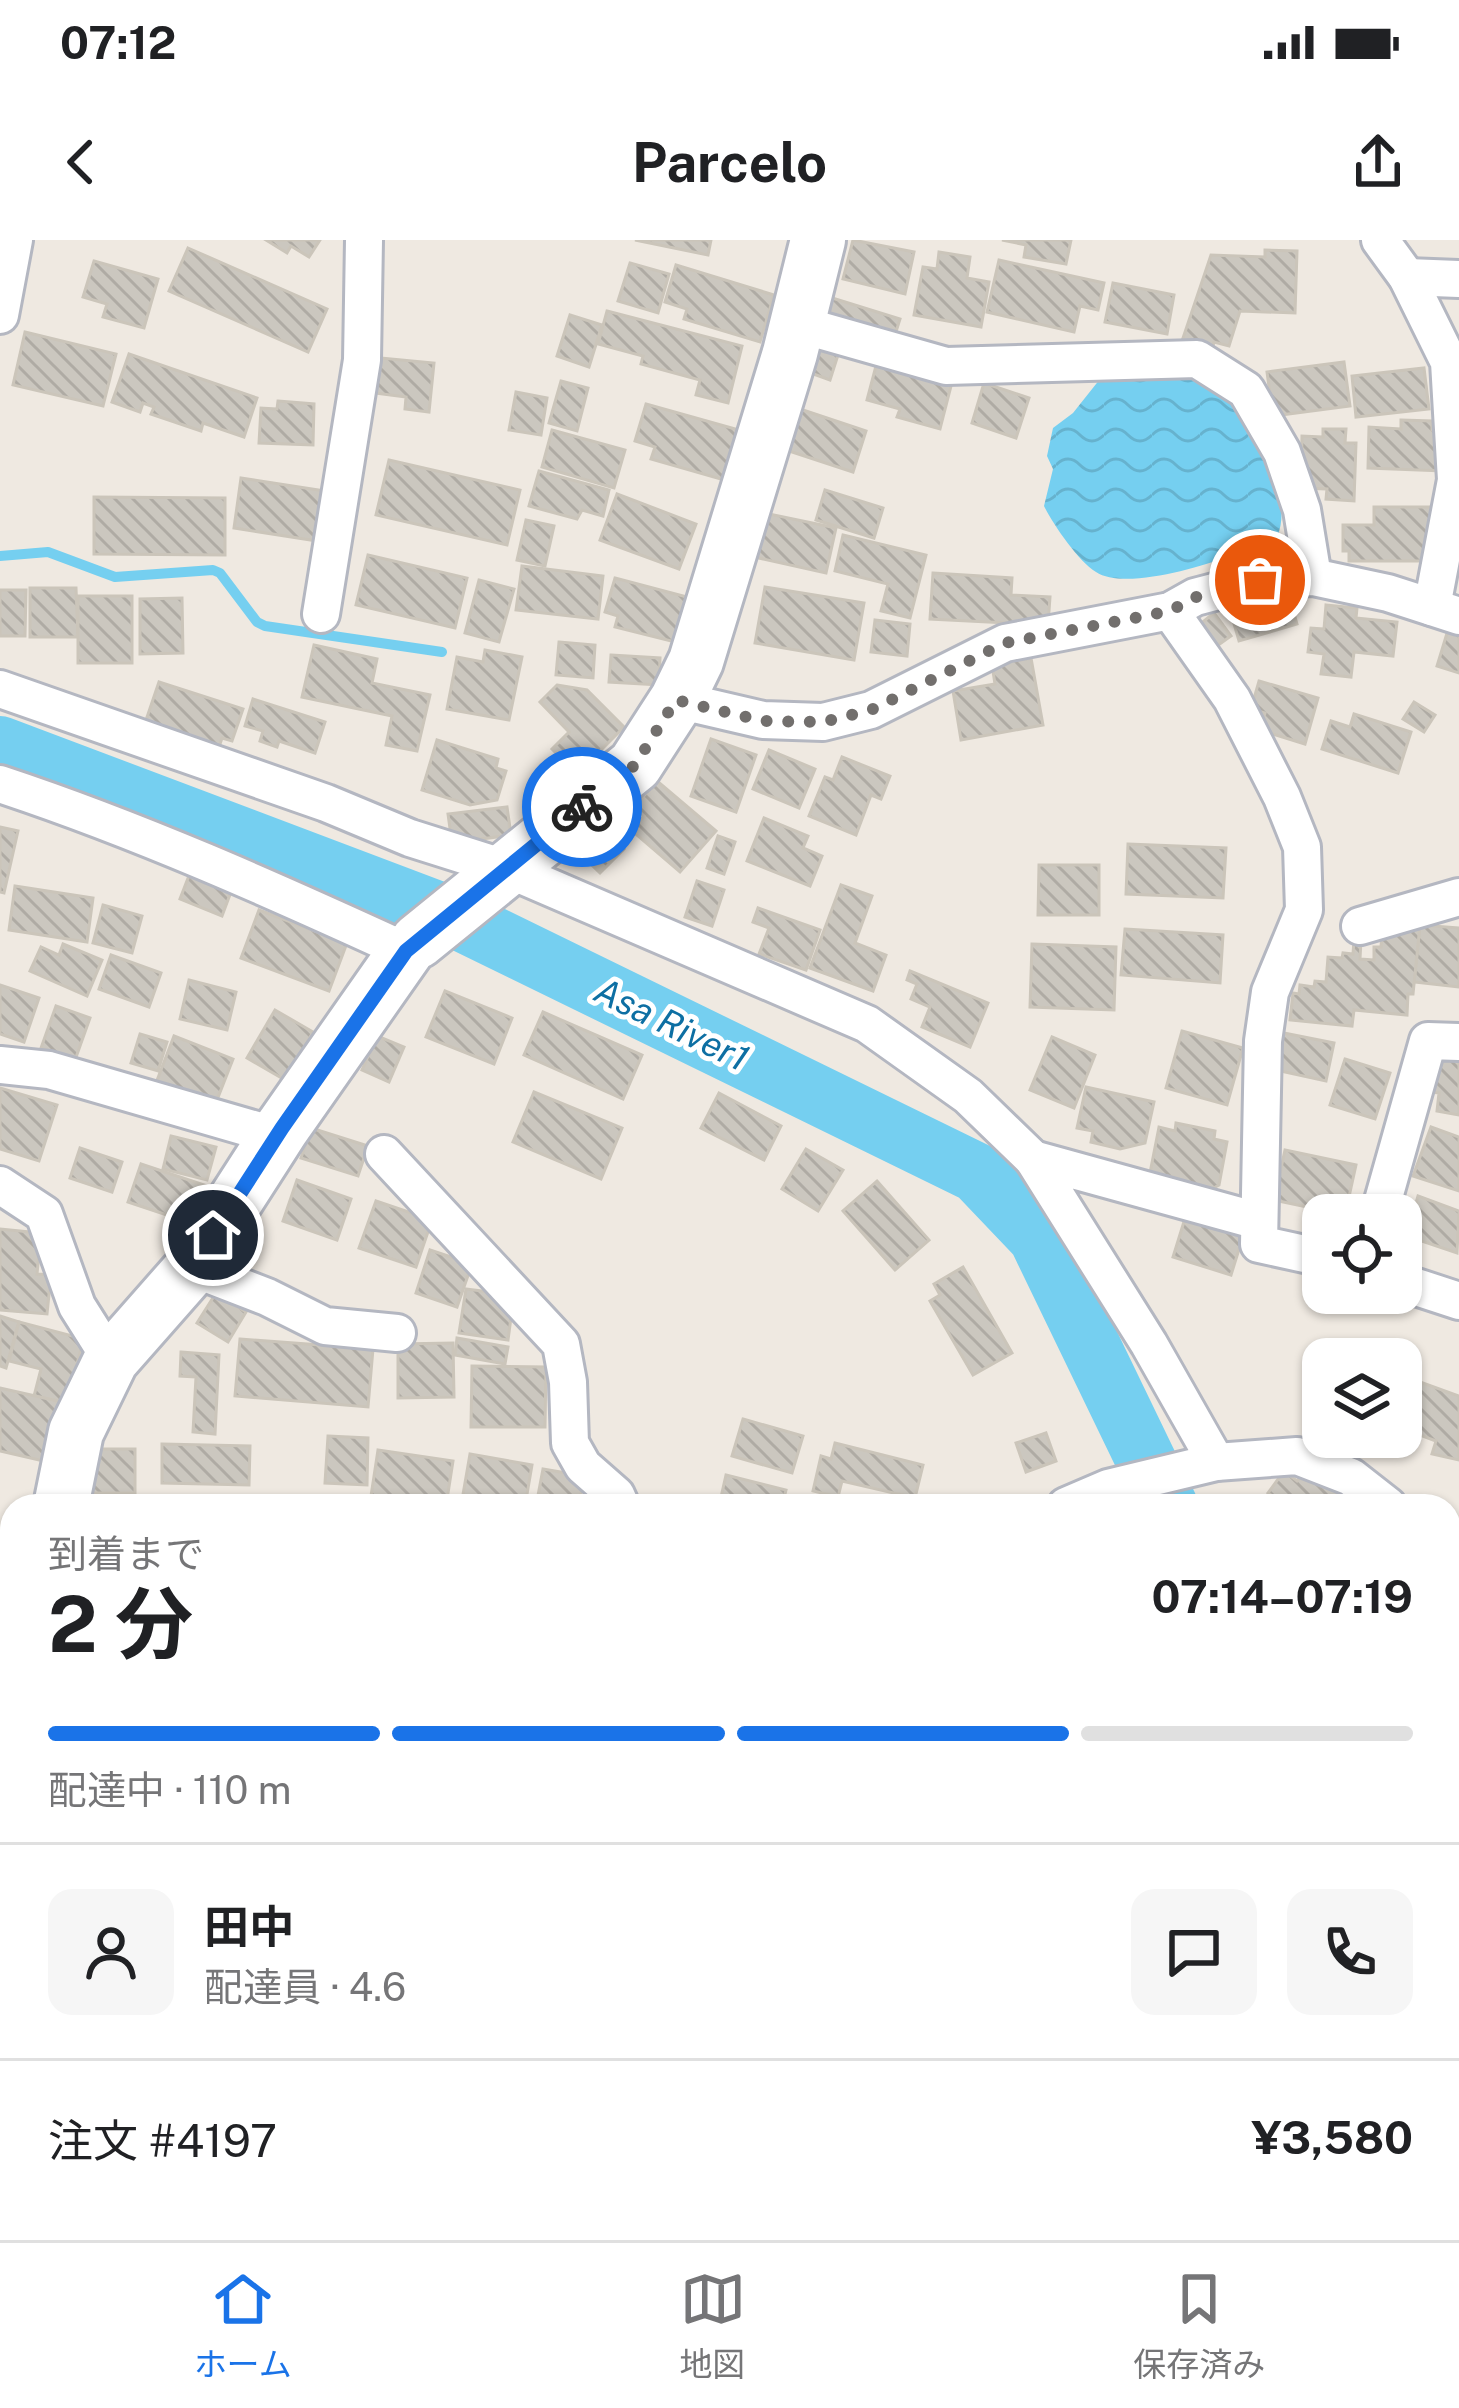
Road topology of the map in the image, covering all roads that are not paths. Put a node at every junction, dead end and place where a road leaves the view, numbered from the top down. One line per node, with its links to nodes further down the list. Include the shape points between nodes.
1 (14, 240): 7 (street)
2 (364, 240): 12 (street, via 362,360)
3 (818, 240): 8 (street)
4 (1380, 240): 5 (street)
5 (1407, 277): 6 (street); 11 (street, via 1449,362 1456,480)
6 (1459, 279)
7 (2, 298)
8 (798, 324): 9 (street, via 946,366 1197,359 1246,390 1282,452); 14 (street, via 696,661)
9 (1313, 577): 10 (street, via 1260,580); 11 (street)
10 (1170, 611): 14 (street, via 1005,643 871,710 823,722 763,721); 27 (street, via 1232,699 1301,847 1304,910 1270,992 1263,1041)
11 (1445, 612)
12 (321, 614)
13 (0, 689): 16 (street, via 326,803)
14 (676, 700): 16 (street, via 635,765)
15 (0, 784): 19 (street)
16 (498, 874): 19 (street); 24 (street, via 675,938 867,1024 968,1096)
17 (1459, 897): 18 (street)
18 (1360, 926)
19 (412, 946): 22 (street)
20 (1459, 1042): 26 (street, via 1428,1041)
21 (0, 1065): 22 (street, via 49,1070)
22 (277, 1136): 29 (street)
23 (384, 1154): 36 (street, via 561,1344 570,1443)
24 (1033, 1159): 27 (street); 34 (street, via 1149,1344)
25 (0, 1185): 33 (street, via 44,1214 77,1306)
26 (1384, 1194)
27 (1258, 1221): 28 (street, via 1259,1244)
28 (1302, 1253)
29 (192, 1268): 32 (street, via 325,1326); 33 (street)
30 (1422, 1289): 31 (street)
31 (1459, 1301)
32 (397, 1333)
33 (110, 1360): 35 (street, via 76,1432)
34 (1207, 1464): 37 (street); 38 (street, via 1298,1456)
35 (63, 1494)
36 (615, 1494)
37 (1094, 1494)
38 (1373, 1494)

